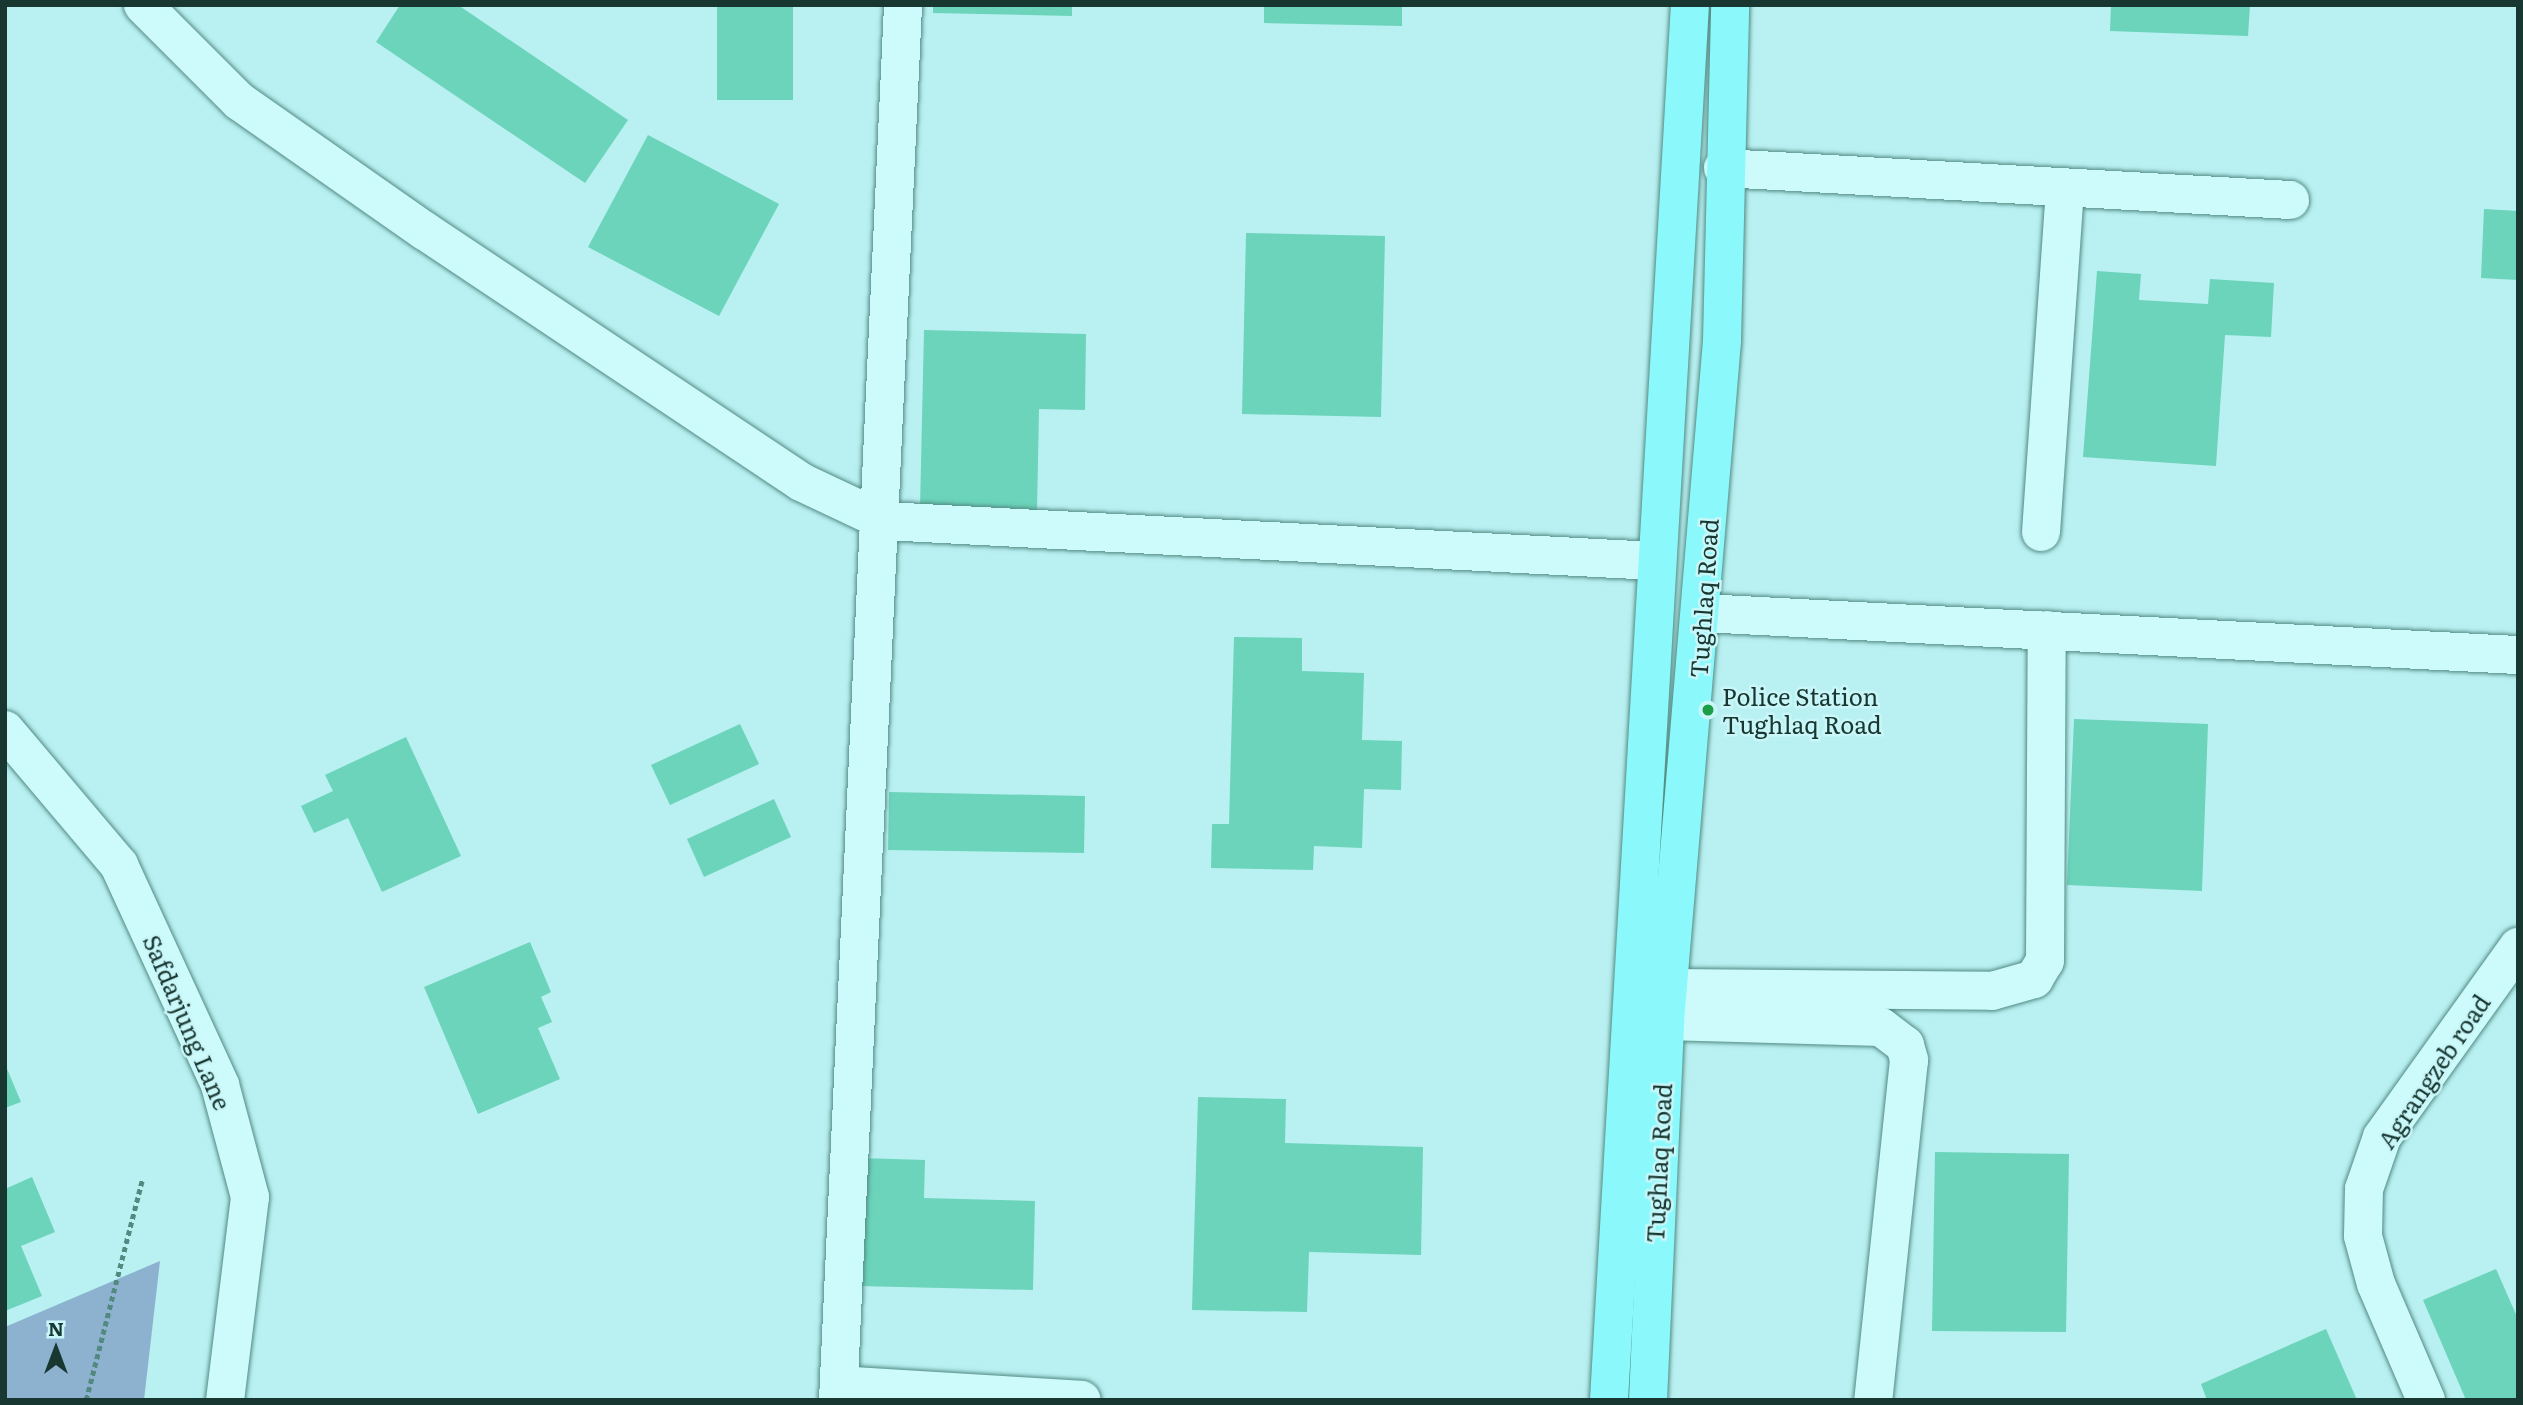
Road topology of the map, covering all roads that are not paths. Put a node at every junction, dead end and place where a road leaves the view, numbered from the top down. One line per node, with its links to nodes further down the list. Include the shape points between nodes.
1 (143, 5): 8 (street, via 239,101 425,232 801,482)
2 (903, 5): 8 (street)
3 (1690, 5): 10 (main road, Tughlaq Road)
4 (1730, 5): 5 (main road, Tughlaq Road)
5 (1723, 169): 6 (street); 11 (main road, Tughlaq Road, via 1722,341)
6 (2065, 188): 7 (street); 9 (street)
7 (2290, 200)
8 (884, 521): 10 (street); 17 (street)
9 (2041, 533)
10 (1656, 561): 20 (main road, Tughlaq Road)
11 (1702, 612): 12 (street); 16 (main road, Tughlaq Road)
12 (2047, 630): 13 (street); 16 (street, via 2045,961 2034,979 1993,991)
13 (2518, 655)
14 (5, 730): 18 (street, Safdarjung Lane, via 119,864 220,1085 250,1197)
15 (2518, 947): 23 (street, Agrangzeb road, via 2382,1137 2364,1189 2363,1236 2376,1284)
16 (1668, 1004): 21 (main road, Tughlaq Road); 22 (street, via 1881,1027 1905,1045 1909,1060)
17 (839, 1392): 19 (street)
18 (225, 1400)
19 (1082, 1400)
20 (1609, 1400)
21 (1648, 1400)
22 (1873, 1400)
23 (2426, 1400)

